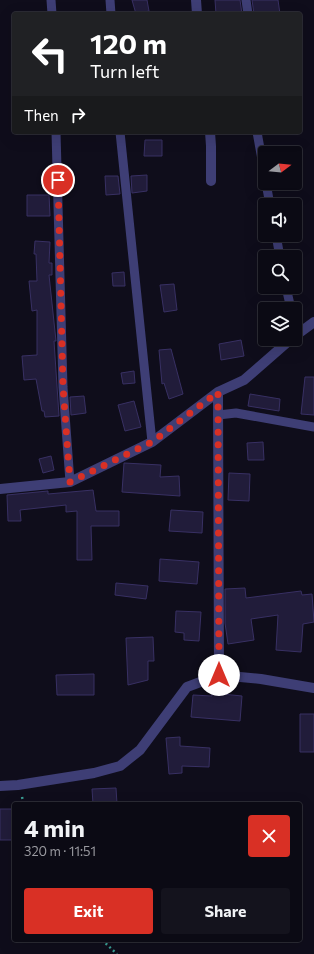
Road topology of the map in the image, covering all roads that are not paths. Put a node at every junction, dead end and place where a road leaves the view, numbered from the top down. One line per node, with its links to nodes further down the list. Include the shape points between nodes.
1 (51, 0): 5 (lane)
2 (110, 0): 6 (lane)
3 (196, 0): 7 (street)
4 (246, 0): 8 (lane)
5 (52, 12)
6 (111, 12)
7 (197, 12)
8 (248, 12)
9 (56, 134): 22 (lane, via 63,387)
10 (120, 134): 21 (lane)
11 (210, 134): 14 (street)
12 (257, 134): 13 (lane)
13 (260, 146)
14 (211, 181)
15 (314, 322): 16 (street)
16 (302, 330)
17 (282, 346): 18 (street, via 244,380)
18 (218, 392): 19 (street); 21 (street)
19 (218, 415): 20 (lane, via 236,413); 24 (street)
20 (314, 426)
21 (152, 442): 22 (street)
22 (70, 482): 23 (street)
23 (0, 489)
24 (219, 675): 25 (street); 26 (street, via 187,687 140,750 120,766 94,773)
25 (314, 688)
26 (0, 786)

